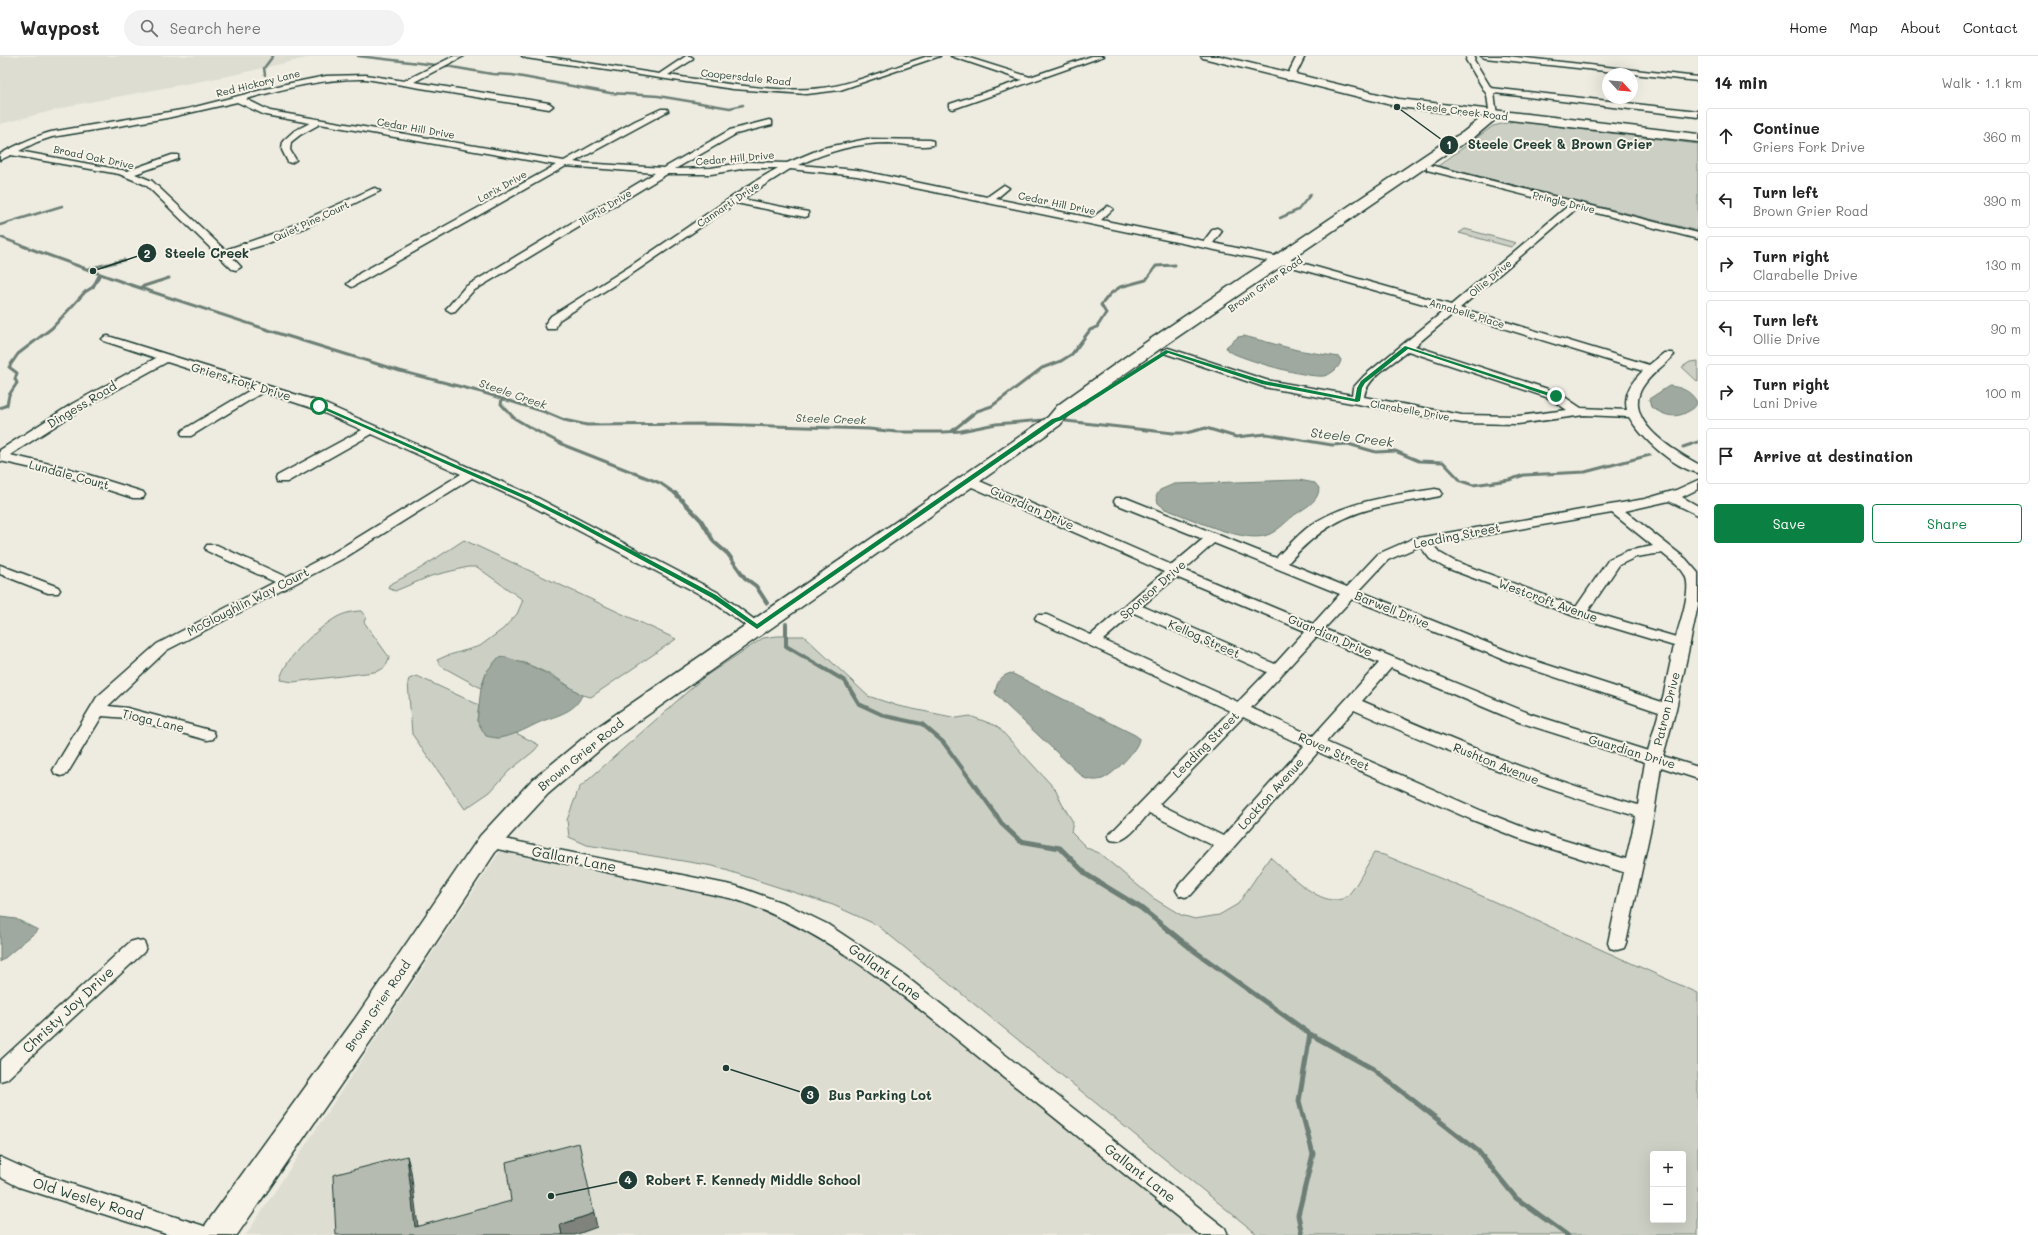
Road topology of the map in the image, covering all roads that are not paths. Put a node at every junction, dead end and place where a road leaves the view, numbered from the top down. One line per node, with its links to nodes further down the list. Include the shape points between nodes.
1 (460, 56): 17 (street)
2 (526, 56): 12 (street, Coopersdale Road)
3 (571, 56): 12 (street)
4 (936, 56): 13 (street, Coopersdale Road, via 837,88 811,92 756,90)
5 (954, 56): 16 (street)
6 (1100, 56): 16 (street)
7 (1207, 56): 14 (main road, Steele Creek Road)
8 (1301, 56): 14 (street)
9 (1471, 56): 18 (street, via 1470,60)
10 (1485, 56): 15 (street)
11 (690, 58): 13 (street)
12 (561, 61): 13 (street, Coopersdale Road)
13 (660, 76)
14 (1290, 78): 24 (main road, Steele Creek Road, via 1403,103)
15 (1698, 79)
16 (1030, 80): 21 (street)
17 (406, 83): 19 (street, Red Hickory Lane, via 361,76 340,76); 20 (street, Red Hickory Lane)
18 (1488, 90): 23 (street); 24 (street, via 1492,99)
19 (238, 99): 25 (street, Cedar Hill Drive, via 268,113); 30 (street, Red Hickory Lane, via 174,114 51,135 34,140)
20 (549, 106)
21 (953, 106)
22 (664, 111): 33 (street, Larix Drive)
23 (1698, 114)
24 (1493, 115): 27 (main road, Brown Grier Road); 28 (main road, Steele Creek Road)
25 (318, 122): 32 (street, via 287,141 286,150); 33 (street, Cedar Hill Drive)
26 (769, 123): 36 (street, Illoria Drive, via 720,138)
27 (1467, 136): 35 (main road, Brown Grier Road, via 1457,148); 50 (main road, Brown Grier Road, via 1445,148)
28 (1698, 138)
29 (930, 143): 34 (street, Cannarti Drive, via 853,143)
30 (4, 155): 37 (street, Broad Oak Drive)
31 (175, 157): 37 (street)
32 (291, 160)
33 (564, 164): 36 (street, Cedar Hill Drive); 52 (street, Larix Drive, via 364,274)
34 (787, 165): 36 (street, Cedar Hill Drive, via 747,165 697,172); 40 (street, Cannarti Drive); 41 (street, Cedar Hill Drive, via 843,171)
35 (1430, 168): 42 (street, Pringle Drive); 50 (main road, Brown Grier Road)
36 (665, 171): 54 (street, Illoria Drive, via 469,289)
37 (128, 174): 49 (street, Broad Oak Drive, via 155,188)
38 (1004, 188): 41 (street)
39 (375, 191): 49 (street, Quiet Pine Court, via 277,237)
40 (734, 200): 44 (street); 56 (street, Cannarti Drive, via 627,273 555,318)
41 (989, 200): 45 (street, Cedar Hill Drive)
42 (1575, 205): 47 (street, Pringle Drive); 55 (street, Ollie Drive)
43 (1108, 209): 45 (street)
44 (805, 214)
45 (1094, 222): 48 (street, Cedar Hill Drive)
46 (1217, 231): 48 (street)
47 (1698, 236)
48 (1206, 245): 50 (street, Cedar Hill Drive)
49 (223, 254): 51 (street, Broad Oak Drive)
50 (1286, 262): 53 (main road, Brown Grier Road); 55 (street, Annabelle Place); 59 (main road, Brown Grier Road)
51 (236, 267)
52 (352, 284)
53 (1224, 297): 59 (main road, via 1219,308 1165,346); 67 (main road, Brown Grier Road, via 1104,380 1064,409)
54 (451, 309)
55 (1453, 309): 58 (street, Ollie Drive); 62 (street, Annabelle Place)
56 (551, 327)
57 (108, 338): 61 (street, Griers Fork Drive)
58 (1407, 347): 64 (street, Ollie Drive, via 1363,382 1359,388); 65 (street, via 1553,395)
59 (1168, 351): 64 (street, Clarabelle Drive, via 1264,383); 67 (main road, Brown Grier Road)
60 (1668, 355): 62 (street)
61 (167, 357): 63 (street, Griers Fork Drive); 70 (street, Dingess Road, via 76,407)
62 (1652, 370): 66 (street, via 1634,390)
63 (261, 388): 68 (street, Griers Fork Drive, via 319,406); 69 (street)
64 (1357, 401): 65 (street, Clarabelle Drive, via 1478,420 1518,420)
65 (1579, 412): 66 (street, Clarabelle Drive)
66 (1634, 414): 71 (street, via 1646,434)
67 (1054, 420): 74 (main road, Brown Grier Road)
68 (372, 429): 72 (street, Griers Fork Drive); 73 (street)
69 (186, 433)
70 (0, 457): 77 (street, Lundale Court, via 62,471)
71 (1698, 469)
72 (470, 474): 89 (street, McGloughlin Way Court, via 341,554); 95 (street, Griers Fork Drive, via 579,524 714,596)
73 (282, 479)
74 (968, 480): 88 (street, Guardian Drive); 95 (main road, Brown Grier Road)
75 (1698, 484): 78 (street, Leading Street)
76 (1435, 493): 86 (street, via 1362,506 1345,512 1312,531)
77 (138, 495)
78 (1671, 496): 80 (street, Leading Street); 81 (street)
79 (1121, 501): 82 (street, Barwell Drive)
80 (1615, 508): 83 (street, Leading Street); 85 (street, Patron Drive)
81 (1698, 511)
82 (1212, 538): 86 (street, Barwell Drive); 88 (street, Sponsor Drive)
83 (1423, 541): 91 (street, Leading Street, via 1383,557); 93 (street, Westcroft Avenue, via 1435,556 1449,564)
84 (212, 548): 89 (street)
85 (1665, 549): 93 (street, via 1621,557 1614,562); 98 (street, Patron Drive, via 1693,576 1695,586)
86 (1278, 565): 91 (street, Barwell Drive)
87 (0, 569): 90 (street)
88 (1174, 571): 92 (street, Sponsor Drive); 96 (street, Guardian Drive)
89 (286, 582): 103 (street, McGloughlin Way Court, via 174,640 113,690)
90 (54, 590)
91 (1349, 592): 96 (street, Leading Street); 102 (street, Barwell Drive, via 1515,659)
92 (1132, 607): 97 (street, Sponsor Drive); 100 (street, Kellog Street)
93 (1579, 613): 98 (street, Westcroft Avenue)
94 (1042, 618): 97 (street, Rover Street)
95 (757, 627): 113 (main road, Brown Grier Road, via 601,736 533,794)
96 (1315, 629): 99 (street, Guardian Drive); 100 (street, Leading Street)
97 (1093, 641): 104 (street, Rover Street)
98 (1682, 643): 102 (street, Patron Drive)
99 (1389, 661): 101 (street, Lockton Avenue); 107 (street, Guardian Drive, via 1525,718)
100 (1276, 670): 104 (street, Leading Street)
101 (1352, 703): 106 (street, Lockton Avenue); 111 (street, Rushton Avenue, via 1478,758 1543,783)
102 (1668, 709): 107 (street, Patron Drive)
103 (98, 710): 105 (street, Tioga Lane, via 127,713); 108 (street, McGloughlin Way Court)
104 (1240, 710): 106 (street, Rover Street); 110 (street, Leading Street)
105 (207, 735)
106 (1315, 744): 114 (street, Lockton Avenue); 115 (street, Rover Street, via 1524,834)
107 (1654, 759): 109 (street, Guardian Drive); 111 (street, Patron Drive)
108 (61, 770)
109 (1698, 773)
110 (1147, 805): 112 (street, Leading Street); 114 (street)
111 (1645, 813): 115 (street, Patron Drive)
112 (1117, 836)
113 (489, 842): 122 (main road, Brown Grier Road, via 364,1028); 123 (street, Gallant Lane, via 736,893 820,927 898,980)
114 (1226, 845): 116 (street, Lockton Avenue)
115 (1633, 868): 117 (street, Patron Drive)
116 (1185, 890)
117 (1617, 942)
118 (137, 947): 119 (street, Christy Joy Drive)
119 (0, 1073)
120 (0, 1166): 121 (street, Old Wesley Road, via 27,1180)
121 (201, 1235)
122 (218, 1235)
123 (1217, 1235)

